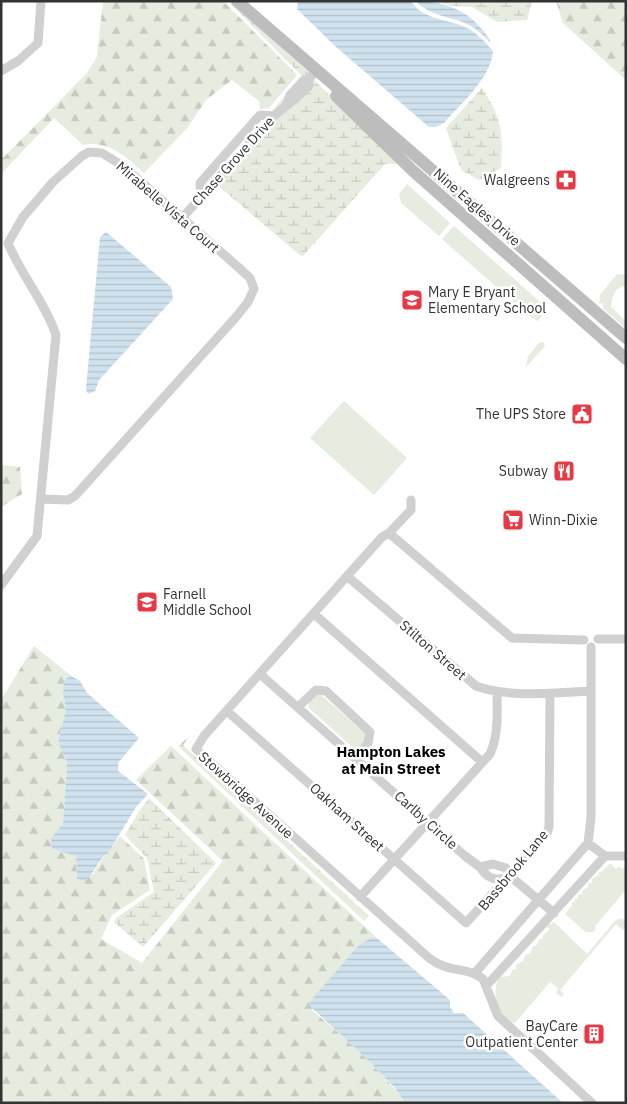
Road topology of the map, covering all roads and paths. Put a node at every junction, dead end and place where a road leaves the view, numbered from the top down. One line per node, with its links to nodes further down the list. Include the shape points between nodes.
1 (237, 1): 4 (street, Nine Eagles Drive)
2 (38, 4): 3 (street, via 38,43)
3 (1, 72)
4 (312, 75): 5 (street, Nine Eagles Drive, via 324,75); 6 (street, Nine Eagles Drive); 7 (street, Chase Grove Drive, via 309,86 297,100 274,116 260,116 200,183 201,197)
5 (420, 160): 6 (street); 8 (street, Nine Eagles Drive)
6 (412, 170): 9 (street, Nine Eagles Drive)
7 (182, 218): 10 (street, Mirabelle Vista Court, via 250,278 254,288 248,302 75,496 68,500); 10 (street, Mirabelle Vista Court, via 123,166 108,156 89,152 75,161 17,225 8,243 56,335)
8 (626, 338)
9 (626, 359)
10 (41, 499): 14 (street, Mirabelle Vista Court, via 37,536)
11 (411, 500): 12 (street, Stowbridge Avenue, via 411,510)
12 (389, 532): 13 (street, Stowbridge Avenue); 18 (street, via 512,638)
13 (348, 577): 15 (street, Stowbridge Avenue); 22 (street, Stilton Street, via 464,678 476,686)
14 (1, 585)
15 (314, 614): 20 (street, Stowbridge Avenue); 27 (street)
16 (598, 639): 17 (street)
17 (626, 639)
18 (584, 640)
19 (591, 647): 21 (street)
20 (260, 674): 24 (street, Carlby Circle); 25 (street, Stowbridge Avenue)
21 (591, 690): 23 (street, Stilton Street); 29 (street, via 591,818)
22 (497, 692): 23 (street, Stilton Street); 27 (street, via 496,742)
23 (550, 693): 34 (street, Bassbrook Lane, via 549,827)
24 (298, 707): 26 (street, Carlby Circle); 26 (street, via 316,690 326,691 333,697 370,732 368,743)
25 (227, 711): 32 (street, Oakham Street); 35 (street, Stowbridge Avenue, via 198,742 197,752)
26 (356, 758): 28 (street, Carlby Circle)
27 (482, 762): 28 (street)
28 (429, 822): 32 (street); 33 (street, Carlby Circle)
29 (588, 843): 30 (street); 36 (street)
30 (605, 856): 31 (street); 37 (street)
31 (626, 856)
32 (394, 860): 35 (street); 38 (street, Oakham Street)
33 (480, 867): 34 (street, Carlby Circle, via 493,879); 34 (street, via 500,865)
34 (510, 876): 36 (street); 38 (street, Bassbrook Lane)
35 (360, 897): 39 (street, Stowbridge Avenue, via 438,965)
36 (539, 899): 37 (street); 39 (street)
37 (554, 913): 40 (street)
38 (466, 923)
39 (474, 974): 40 (street, Stowbridge Avenue)
40 (487, 985): 41 (street, via 498,1016)
41 (592, 1103)

